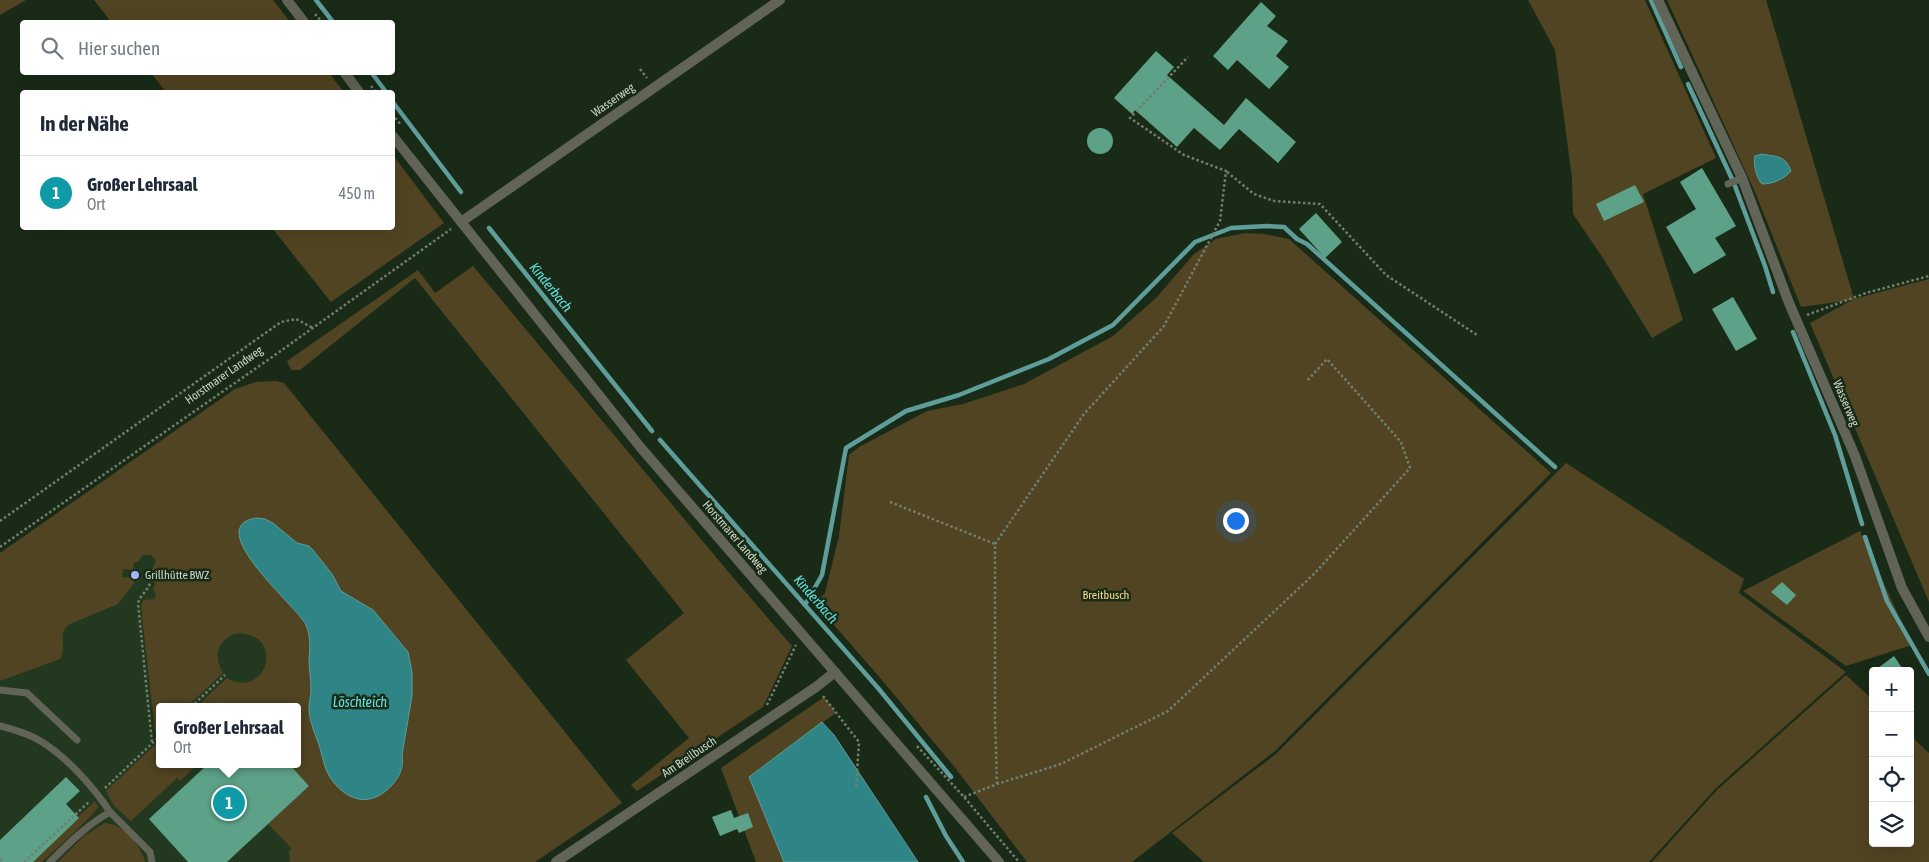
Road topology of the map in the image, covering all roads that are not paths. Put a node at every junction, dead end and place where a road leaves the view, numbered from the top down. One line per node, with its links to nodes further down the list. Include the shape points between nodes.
1 (287, 0): 4 (street)
2 (780, 0): 10 (street, Wasserweg)
3 (1658, 0): 8 (street, Wasserweg)
4 (302, 20)
5 (346, 75): 6 (street)
6 (358, 90)
7 (395, 139): 10 (street, Horstmarer Landweg)
8 (1742, 178): 9 (lane); 11 (street, Wasserweg, via 1796,319 1856,456 1902,588)
9 (1728, 184)
10 (461, 222): 12 (street, Horstmarer Landweg, via 641,448)
11 (1929, 637)
12 (835, 672): 19 (street, Am Breilbusch, via 816,688); 20 (street, Horstmarer Landweg)
13 (0, 690): 15 (lane, via 27,693)
14 (0, 726): 16 (lane, via 37,739 58,754 96,791)
15 (77, 740)
16 (110, 812): 17 (lane, via 73,839); 18 (lane, via 150,852)
17 (50, 862)
18 (152, 862)
19 (556, 862)
20 (999, 862)

